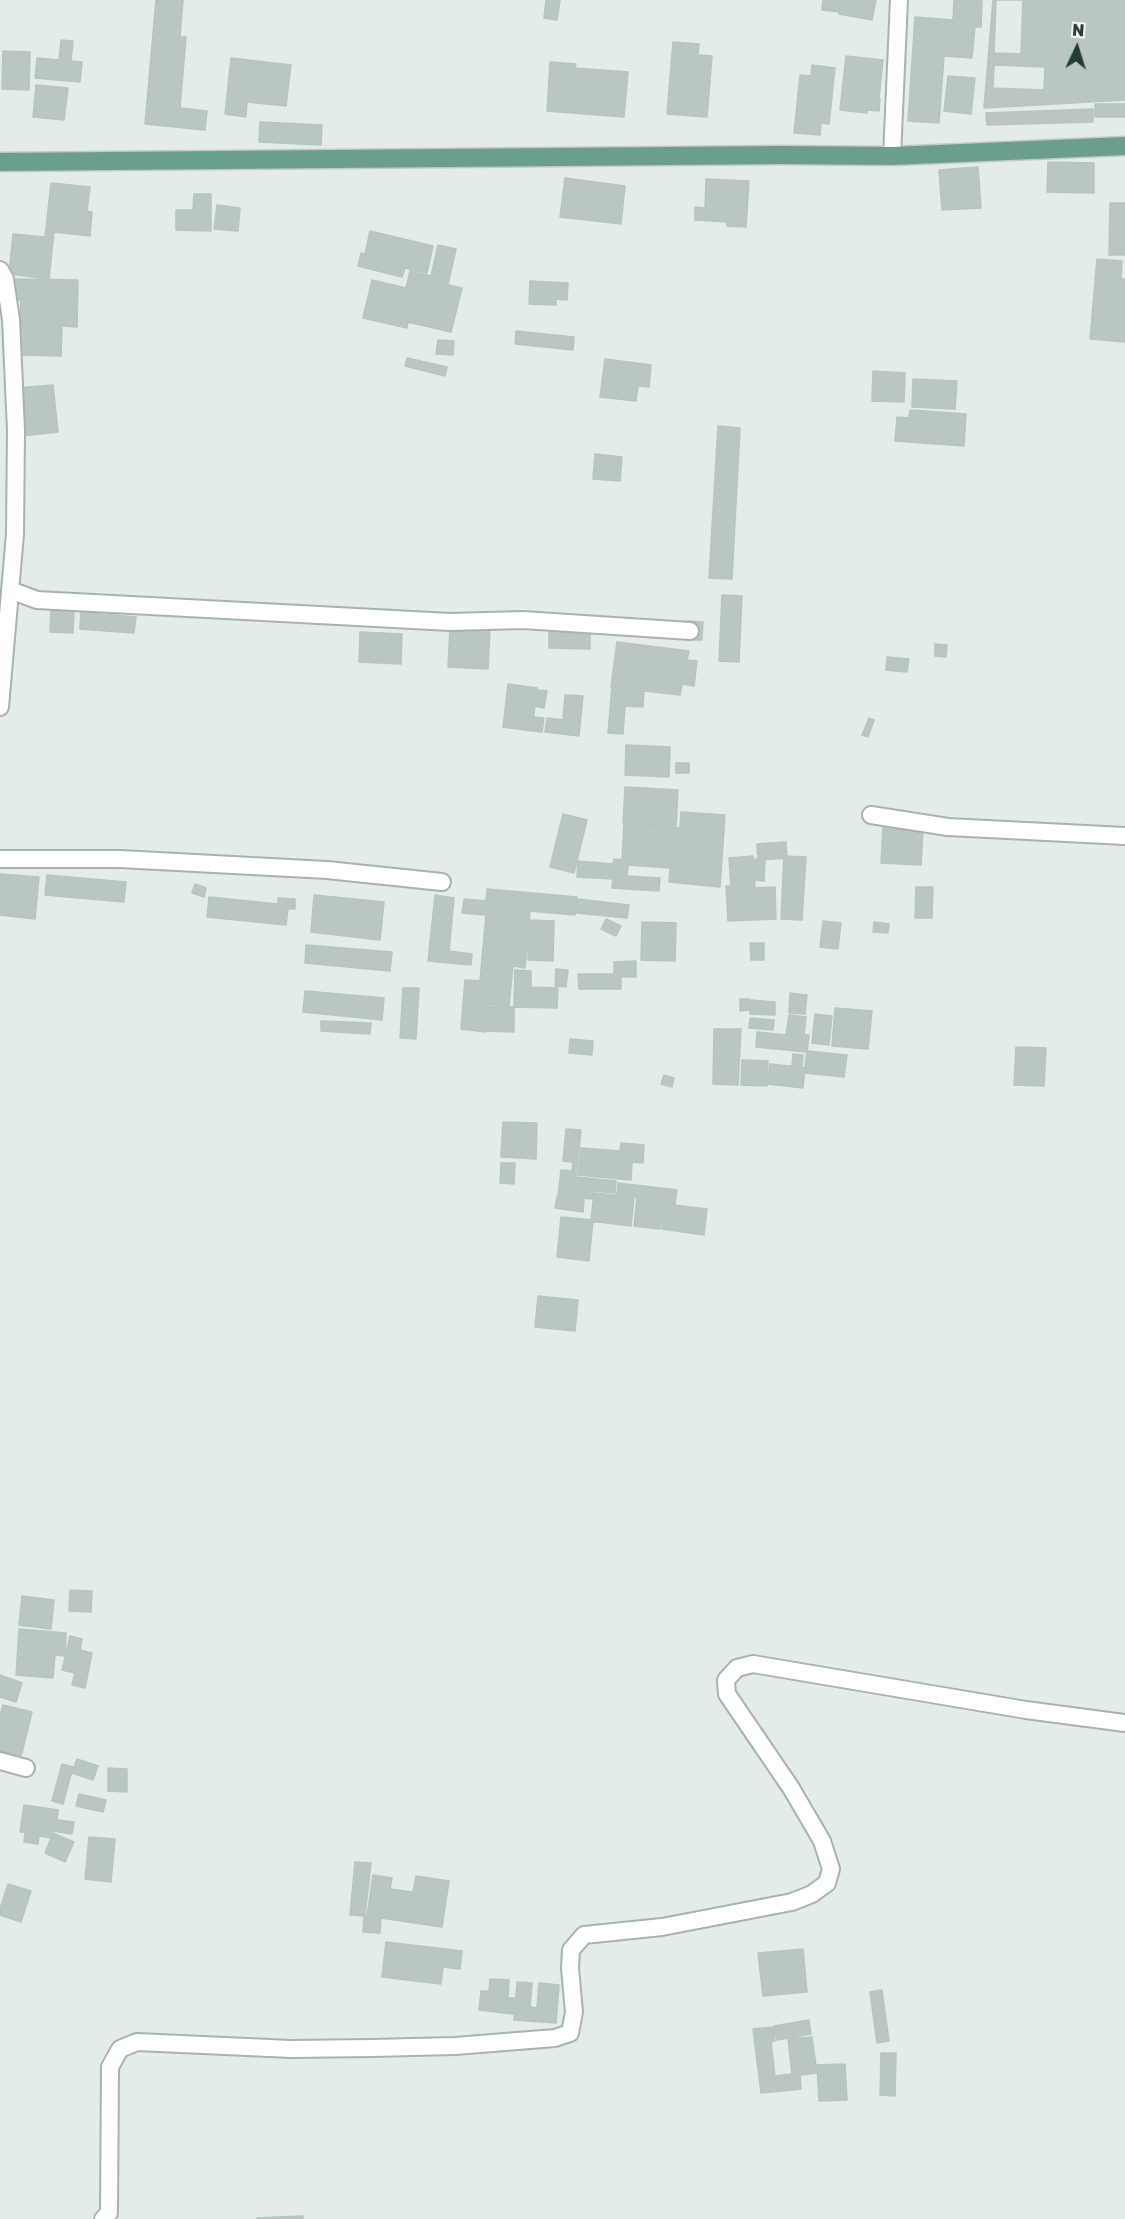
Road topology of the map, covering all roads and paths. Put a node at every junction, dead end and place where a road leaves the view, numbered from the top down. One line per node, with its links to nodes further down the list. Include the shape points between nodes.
1 (899, 0): 3 (street)
2 (1125, 146): 3 (main road)
3 (892, 156): 4 (main road)
4 (0, 162)
5 (0, 270): 6 (street, via 11,320 16,430)
6 (10, 590): 7 (street, via 37,600 438,621 523,620); 8 (street)
7 (690, 631)
8 (0, 706)
9 (872, 815): 10 (street, via 948,827)
10 (1125, 836)
11 (0, 859): 12 (street, via 120,859 327,870)
12 (441, 882)
13 (1125, 1723): 16 (street, via 753,1664 737,1668 726,1680 727,1694 822,1841 831,1869 827,1883 792,1902 662,1927 584,1935 571,1950 574,2012 570,2033 555,2038 361,2049 137,2042 120,2049 111,2067 109,2213)
14 (0, 1761): 15 (street)
15 (26, 1768)
16 (103, 2219)

